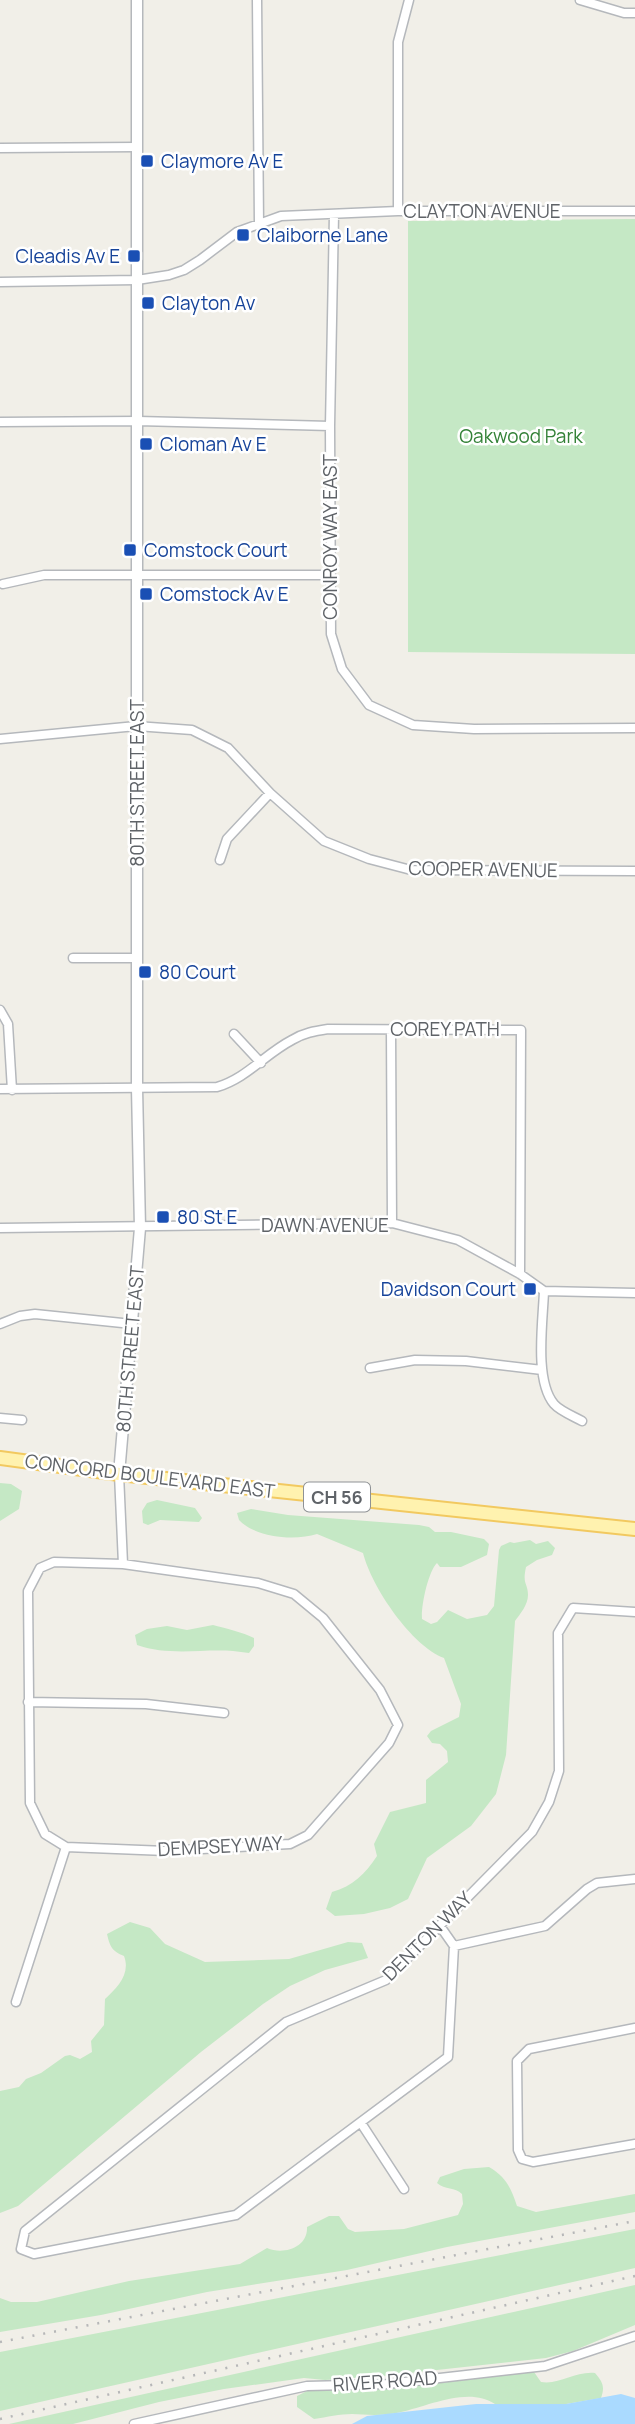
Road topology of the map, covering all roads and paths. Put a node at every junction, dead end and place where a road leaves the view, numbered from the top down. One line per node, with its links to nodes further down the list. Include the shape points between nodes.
1 (137, 0): 6 (street, 80TH STREET EAST)
2 (257, 0): 11 (street)
3 (409, 0): 8 (street, via 398,42)
4 (580, 0): 5 (street)
5 (635, 13)
6 (137, 147): 7 (street); 12 (street, 80TH STREET EAST)
7 (0, 148)
8 (397, 211): 9 (street, CLAYTON AVENUE); 10 (street, CLAYTON AVENUE)
9 (635, 211)
10 (334, 214): 11 (street, CLAYTON AVENUE, via 281,216); 16 (street, CONROY WAY EAST)
11 (259, 224): 12 (street, CLAYTON AVENUE, via 237,232 184,270)
12 (137, 280): 13 (street, CLAYTON AVENUE); 14 (street, 80TH STREET EAST)
13 (0, 282)
14 (138, 421): 15 (street); 16 (street); 17 (street, 80TH STREET EAST)
15 (0, 422)
16 (330, 426): 18 (street, CONROY WAY EAST)
17 (137, 574): 18 (street); 19 (street, via 44,575); 20 (street, 80TH STREET EAST)
18 (330, 575): 21 (street, CONROY WAY EAST, via 331,634 342,669 369,705 413,725)
19 (3, 584)
20 (136, 726): 22 (street, COOPER AVENUE); 23 (street, COOPER AVENUE, via 192,730 228,748); 27 (street, 80TH STREET EAST)
21 (635, 728)
22 (0, 739)
23 (270, 793): 24 (street, via 227,839); 25 (street, COOPER AVENUE, via 324,841 411,870)
24 (220, 860)
25 (635, 871)
26 (73, 958): 27 (street)
27 (137, 958): 32 (street, 80TH STREET EAST)
28 (0, 1010): 34 (street, via 8,1024)
29 (391, 1029): 31 (street, COREY PATH, via 307,1033); 35 (street); 38 (street, COREY PATH, via 521,1030)
30 (234, 1034): 31 (street)
31 (261, 1063): 32 (street, COREY PATH, via 218,1087)
32 (137, 1088): 34 (street, COREY PATH); 37 (street, 80TH STREET EAST)
33 (0, 1089): 34 (street, COREY PATH)
34 (12, 1090)
35 (392, 1223): 37 (street, DAWN AVENUE); 38 (street, DAWN AVENUE, via 458,1240)
36 (0, 1228): 37 (street, DAWN AVENUE)
37 (140, 1228): 42 (street, 80TH STREET EAST)
38 (520, 1274): 39 (street, DAWN AVENUE)
39 (544, 1291): 40 (street); 44 (street)
40 (635, 1293)
41 (0, 1324): 42 (street, via 35,1314)
42 (132, 1324): 49 (street, 80TH STREET EAST)
43 (370, 1368): 44 (street, via 415,1360)
44 (542, 1370): 47 (street, via 555,1405)
45 (0, 1418): 46 (street)
46 (22, 1420)
47 (582, 1421)
48 (0, 1458): 49 (main road, CONCORD BOULEVARD EAST / CH 56)
49 (119, 1474): 50 (main road, CONCORD BOULEVARD EAST / CH 56); 51 (street, 80TH STREET EAST)
50 (635, 1529)
51 (123, 1564): 53 (street, via 54,1562 40,1568 28,1591); 55 (street, DEMPSEY WAY, via 258,1583 294,1594 323,1618 380,1690 398,1725 389,1743 308,1835 289,1844 166,1851)
52 (635, 1612): 57 (street, DENTON WAY, via 573,1608 558,1633 559,1771 549,1802 532,1832)
53 (28, 1702): 54 (street, via 146,1704); 55 (street, via 30,1803 45,1834)
54 (224, 1713)
55 (65, 1847): 59 (street)
56 (635, 1879): 58 (street, via 597,1883 545,1926)
57 (440, 1926): 58 (street); 61 (street, DENTON WAY, via 386,1980 286,2022 25,2231 20,2249 34,2254 236,2215)
58 (454, 1946): 61 (street, via 448,2057)
59 (16, 2002)
60 (635, 2028): 62 (street, via 529,2049 517,2061 518,2150 522,2159 533,2162)
61 (361, 2123): 63 (street)
62 (635, 2144)
63 (404, 2189)
64 (635, 2336): 65 (street, RIVER ROAD, via 545,2366 387,2384 307,2386)
65 (134, 2424)

